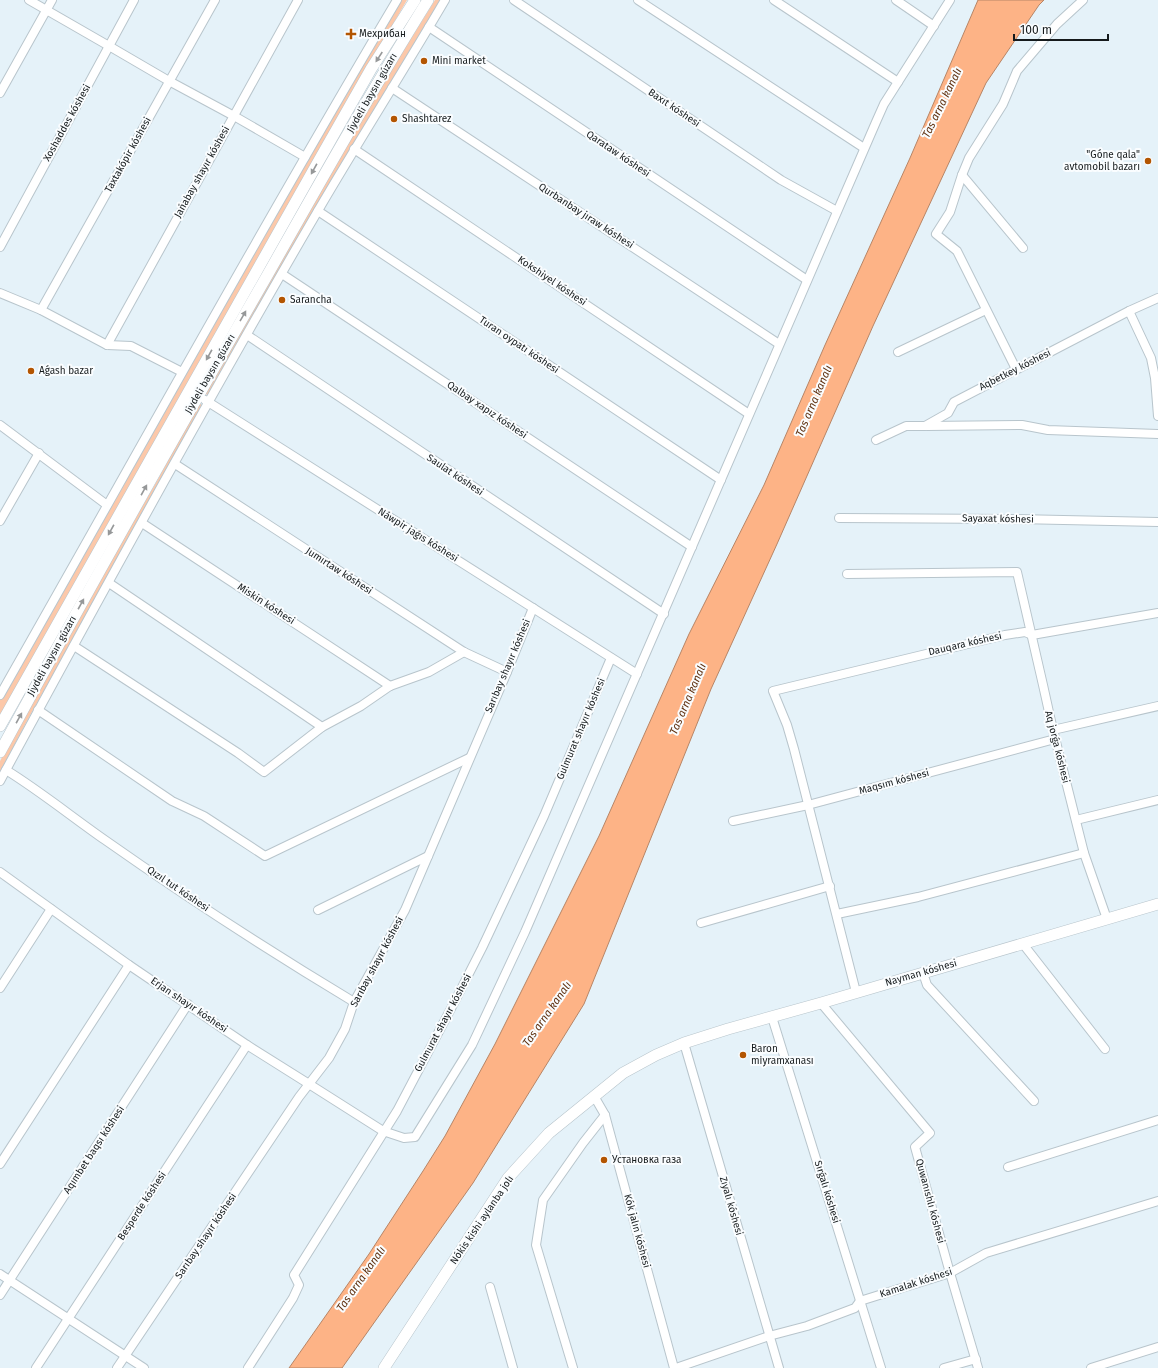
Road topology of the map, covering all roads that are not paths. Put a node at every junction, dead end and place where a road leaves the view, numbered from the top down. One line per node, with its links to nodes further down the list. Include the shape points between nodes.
1 (29, 0): 16 (street)
2 (52, 0): 16 (street)
3 (134, 0): 19 (street, Xoshaddes kóshesi)
4 (215, 0): 20 (street, Taxtakópir kóshesi)
5 (298, 0): 24 (street, Jańabay shayır kóshesi)
6 (397, 0): 27 (street)
7 (415, 0): 78 (main road, Jiydeli baysın gúzarı, one-way to 78, via 371,69 319,159)
8 (428, 0): 46 (main road, Jiydeli baysın gúzarı, one-way to 8, via 383,72)
9 (445, 0): 18 (street)
10 (514, 0): 30 (street, Baxıt kóshesi, via 781,180)
11 (638, 0): 25 (street)
12 (774, 0): 21 (street)
13 (896, 0): 17 (street)
14 (950, 0): 17 (street)
15 (1083, 0): 28 (street, via 1057,24 1017,71 1003,104 969,158)
16 (46, 10): 19 (street); 23 (street)
17 (934, 26): 21 (street)
18 (429, 27): 22 (street); 34 (street, Qarataw kóshesi)
19 (110, 46): 20 (street); 31 (street, Xoshaddes kóshesi)
20 (169, 81): 24 (street); 37 (street, Taxtakópir kóshesi)
21 (898, 82): 25 (street, via 884,104)
22 (392, 88): 26 (street); 41 (street, Qurbanbay jıraw kóshesi)
23 (0, 94)
24 (234, 116): 27 (street); 42 (street, Jańabay shayır kóshesi)
25 (864, 148): 30 (street)
26 (354, 149): 29 (street); 48 (street, Kokshiyel kóshesi)
27 (305, 157): 45 (street)
28 (962, 175): 32 (street); 38 (street, via 950,212 936,234 957,250)
29 (318, 211): 33 (street); 56 (street, Turan oypatı kóshesi)
30 (837, 211): 34 (street)
31 (0, 247)
32 (1024, 248)
33 (282, 274): 40 (street); 62 (street, Qalbay xapız kóshesi)
34 (807, 280): 41 (street)
35 (0, 293): 37 (street)
36 (1158, 298): 39 (street, Aqbetkey kóshesi)
37 (41, 310): 42 (street)
38 (986, 310): 43 (street); 44 (street)
39 (1129, 312): 44 (street, Aqbetkey kóshesi); 49 (street, via 1151,358)
40 (247, 335): 47 (street); 67 (street, Saulat kóshesi)
41 (779, 344): 48 (street)
42 (106, 345): 45 (street, via 130,346)
43 (898, 352)
44 (1016, 370): 51 (street, Aqbetkey kóshesi, via 954,402 948,413)
45 (182, 372): 57 (street)
46 (197, 396): 47 (street, Náwpir jaǵıs kóshesi); 82 (main road, Jiydeli baysın gúzarı, one-way to 46)
47 (209, 402): 55 (street); 65 (street, Náwpir jaǵıs kóshesi)
48 (749, 414): 56 (street)
49 (1158, 416)
50 (0, 425): 54 (street)
51 (925, 426): 52 (street, via 1022,426 1048,430); 53 (street, Aqbetkey kóshesi, via 906,426)
52 (1158, 434)
53 (876, 440)
54 (39, 453): 57 (street); 59 (street)
55 (175, 464): 61 (street); 70 (street, Jumırtaw kóshesi)
56 (721, 480): 62 (street)
57 (107, 505): 75 (street)
58 (839, 518): 60 (street, Sayaxat kóshesi)
59 (0, 521)
60 (1158, 522)
61 (142, 523): 64 (street); 74 (street, Miskin kóshesi)
62 (692, 547): 67 (street)
63 (847, 574): 68 (street, Aq jorǵa kóshesi, via 1017,572)
64 (109, 582): 69 (street); 79 (street)
65 (533, 608): 71 (street, Náwpir jaǵıs kóshesi); 72 (street, Sarıbay shayır kóshesi)
66 (1158, 613): 68 (street, Dauqara kóshesi)
67 (664, 614): 73 (street)
68 (1032, 635): 80 (street, Aq jorǵa kóshesi); 87 (street, Dauqara kóshesi, via 1025,632 1004,635 773,691 787,725)
69 (74, 646): 77 (street); 79 (street, via 238,752 264,772)
70 (464, 652): 72 (street, Jumırtaw kóshesi); 74 (street, via 429,672)
71 (611, 658): 73 (street, Náwpir jaǵıs kóshesi); 117 (street, Gulmurat shayır kóshesi, via 544,816 482,948 397,1111)
72 (507, 672): 83 (street, Sarıbay shayır kóshesi)
73 (637, 674): 117 (street, Erjan shayır kóshesi, via 532,917 472,1045 415,1137 404,1138)
74 (390, 686): 79 (street, via 361,706)
75 (0, 695)
76 (1158, 706): 80 (street)
77 (38, 710): 83 (street, via 172,801 204,816 265,856); 84 (street)
78 (0, 726)
79 (322, 727)
80 (1052, 730): 81 (street, Aq jorǵa kóshesi)
81 (1055, 739): 87 (street, Maqsım kóshesi); 88 (street, Aq jorǵa kóshesi)
82 (0, 752)
83 (469, 758): 91 (street, Sarıbay shayır kóshesi)
84 (6, 770): 85 (street); 105 (street, Qızıl tut kóshesi, via 185,895)
85 (0, 781)
86 (1158, 800): 88 (street)
87 (808, 805): 89 (street, Maqsım kóshesi); 93 (street)
88 (1076, 820): 90 (street, Aq jorǵa kóshesi)
89 (733, 821)
90 (1084, 853): 97 (street, via 918,897); 98 (street, Aq jorǵa kóshesi)
91 (428, 856): 96 (street); 105 (street, Sarıbay shayır kóshesi, via 405,910)
92 (0, 872): 95 (street, Erjan shayır kóshesi)
93 (830, 886): 97 (street); 99 (street)
94 (1158, 904): 98 (main road, Nayman kóshesi)
95 (51, 909): 101 (street, Erjan shayır kóshesi); 103 (street)
96 (318, 910)
97 (837, 914): 104 (street)
98 (1107, 919): 100 (main road, Nayman kóshesi)
99 (701, 923)
100 (1023, 944): 102 (main road, Nayman kóshesi); 111 (street)
101 (129, 965): 107 (street, Erjan shayır kóshesi); 118 (street)
102 (923, 973): 104 (main road, Nayman kóshesi); 114 (street, via 927,985)
103 (0, 988)
104 (856, 992): 106 (main road, Nayman kóshesi)
105 (354, 1002): 112 (street, Sarıbay shayır kóshesi, via 345,1029 329,1058)
106 (820, 1003): 108 (main road, Nayman kóshesi); 121 (street, Quwanıshlı kóshesi, via 930,1133 915,1147)
107 (188, 1004): 110 (street, Erjan shayır kóshesi); 123 (street, Aqımbet baqsı kóshesi)
108 (772, 1016): 109 (main road, Nayman kóshesi); 126 (street, Sırǵalı kóshesi)
109 (684, 1043): 113 (main road, Nókis kishi aylanba jolı, via 623,1073); 128 (street, Zıyalı kóshesi)
110 (247, 1045): 112 (street, Erjan shayır kóshesi); 127 (street, Besperde kóshesi)
111 (1105, 1049)
112 (309, 1084): 117 (street, Erjan shayır kóshesi); 130 (street, Sarıbay shayır kóshesi)
113 (594, 1096): 115 (street, Kók jalın kóshesi); 137 (main road, Nókis kishi aylanba jolı, via 549,1133 508,1178)
114 (1034, 1101)
115 (605, 1115): 139 (street, via 543,1200 536,1245); 140 (street, Kók jalın kóshesi)
116 (1158, 1120): 119 (street)
117 (383, 1131): 136 (street, Gulmurat shayır kóshesi, via 294,1275 299,1285)
118 (0, 1164)
119 (1008, 1167)
120 (1158, 1201): 121 (street, Kamalak kóshesi, via 986,1253)
121 (950, 1273): 126 (street, Kamalak kóshesi); 131 (street, Quwanıshlı kóshesi)
122 (0, 1274): 123 (street)
123 (9, 1280): 125 (street, Aqımbet baqsı kóshesi); 127 (street)
124 (490, 1287): 138 (street)
125 (0, 1295)
126 (860, 1301): 128 (street, Kamalak kóshesi, via 855,1308 807,1326); 142 (street, Sırǵalı kóshesi)
127 (69, 1318): 130 (street); 133 (street, Besperde kóshesi)
128 (768, 1336): 140 (street, Kamalak kóshesi); 141 (street, Zıyalı kóshesi)
129 (1158, 1347): 132 (street)
130 (125, 1356): 134 (street, Sarıbay shayır kóshesi); 135 (street)
131 (976, 1359): 143 (street); 144 (street, Quwanıshlı kóshesi)
132 (1111, 1365): 145 (street)
133 (36, 1368)
134 (117, 1368)
135 (144, 1368)
136 (248, 1368)
137 (384, 1368)
138 (513, 1368)
139 (574, 1368)
140 (675, 1368)
141 (779, 1368)
142 (881, 1368)
143 (944, 1368)
144 (978, 1368)
145 (1091, 1368)

